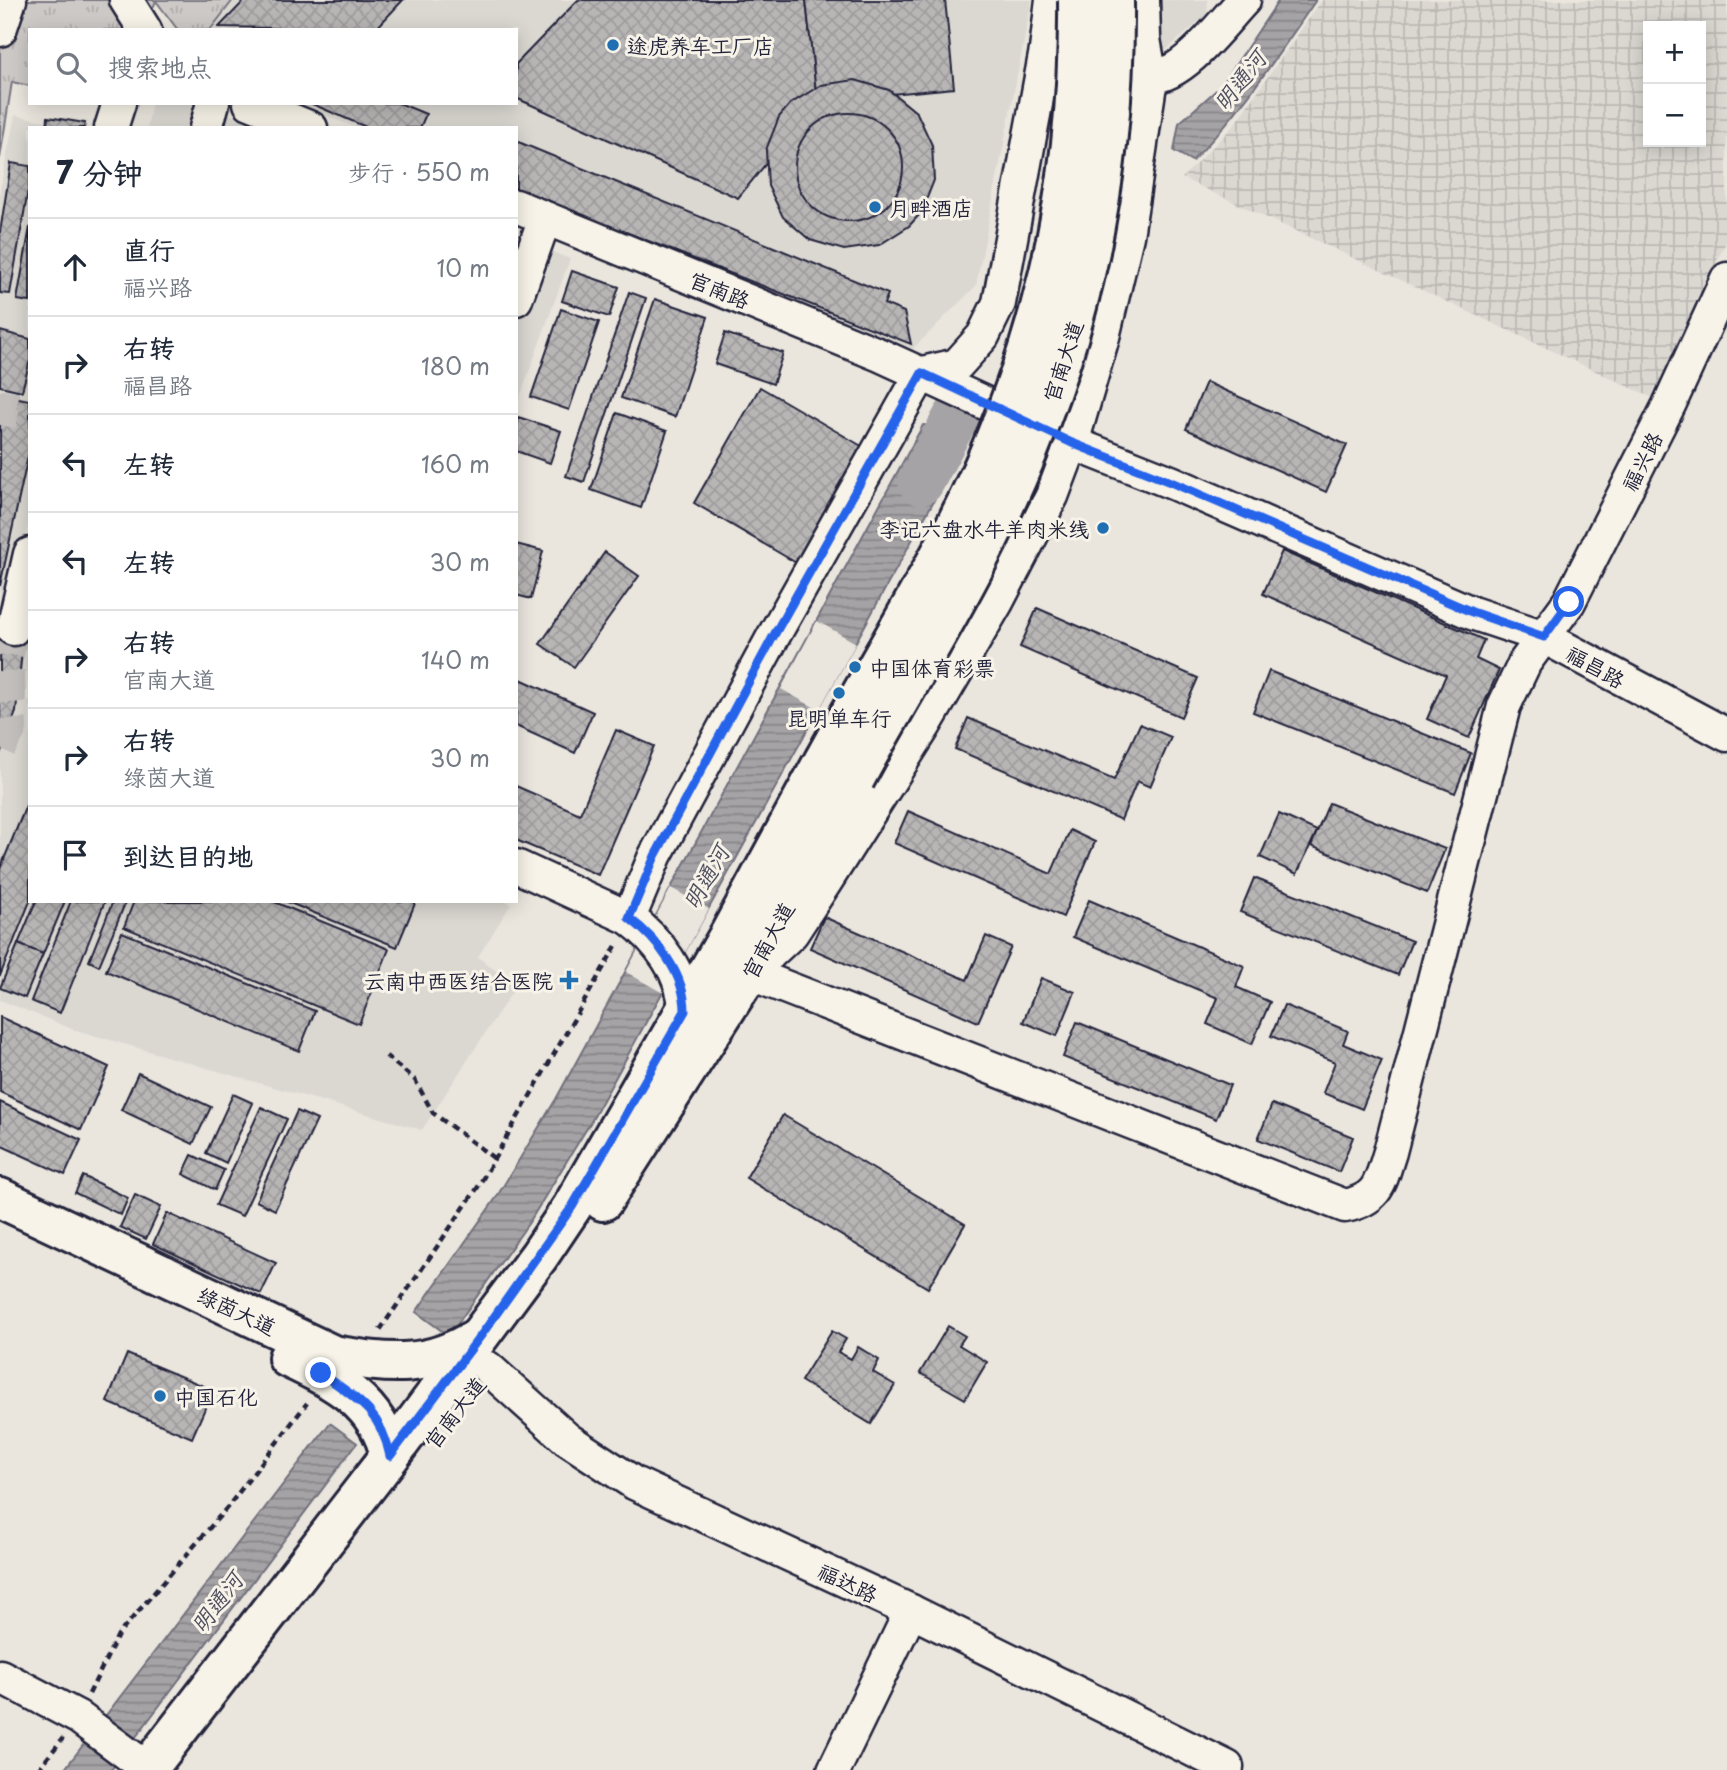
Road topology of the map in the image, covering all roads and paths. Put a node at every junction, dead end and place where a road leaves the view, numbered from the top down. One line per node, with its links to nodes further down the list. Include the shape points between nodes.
1 (10, 0): 9 (street)
2 (125, 0): 8 (street)
3 (1052, 0): 10 (street)
4 (1078, 0): 27 (main road, 官南大道, bridge, via 1076,104 1068,184 1051,271 1024,364 994,442)
5 (1114, 0): 27 (main road, 官南大道, bridge, via 1112,107 1103,189 1086,279 1058,376 987,543)
6 (1143, 0): 11 (street)
7 (1244, 0): 11 (street, via 1188,60)
8 (144, 28)
9 (0, 30)
10 (1046, 50): 11 (street); 21 (street, via 999,303 983,336 957,365)
11 (1151, 78): 22 (street, via 1127,236)
12 (118, 105): 15 (street)
13 (213, 105): 16 (street)
14 (255, 105): 17 (street)
15 (112, 126)
16 (207, 126)
17 (305, 126)
18 (531, 212): 20 (street); 21 (street, 官南路)
19 (1727, 279): 25 (street, 福兴路, via 1576,589)
20 (518, 287)
21 (922, 373): 22 (street, 福昌路); 29 (street, via 784,643 655,856)
22 (1072, 443): 25 (street, 福昌路, via 1472,612); 30 (street, via 1046,508 997,602 925,725 792,933)
23 (28, 564): 24 (street)
24 (13, 629)
25 (1544, 637): 26 (street, 福昌路); 30 (street, 福兴路, via 1525,662 1504,706 1390,1152 1379,1187 1365,1202 1345,1206)
26 (1727, 735)
27 (839, 769): 30 (main road, 官南大道); 31 (main road, 官南大道)
28 (518, 867): 29 (street)
29 (637, 923): 31 (street); 33 (path, via 607,965)
30 (750, 974): 36 (main road, 官南大道, via 561,1268)
31 (682, 994): 36 (main road, 官南大道, via 572,1207)
32 (386, 1056): 33 (path, via 415,1080 433,1113)
33 (495, 1159): 37 (path)
34 (0, 1198): 37 (main road, 绿茵大道, via 333,1355)
35 (0, 1226): 37 (main road, 绿茵大道)
36 (485, 1351): 37 (main road, 绿茵大道, via 461,1348 437,1358); 38 (main road, 官南大道); 39 (street, 福达路, via 567,1439 634,1483); 44 (main road, 官南大道)
37 (344, 1369): 38 (main road, 绿茵大道, via 386,1432); 41 (path, via 118,1635)
38 (390, 1456): 44 (main road, 官南大道)
39 (911, 1611): 42 (street, 福达路); 45 (street)
40 (0, 1676): 41 (street)
41 (82, 1721): 43 (path); 44 (street)
42 (1226, 1768)
43 (38, 1770)
44 (158, 1770)
45 (834, 1770)

